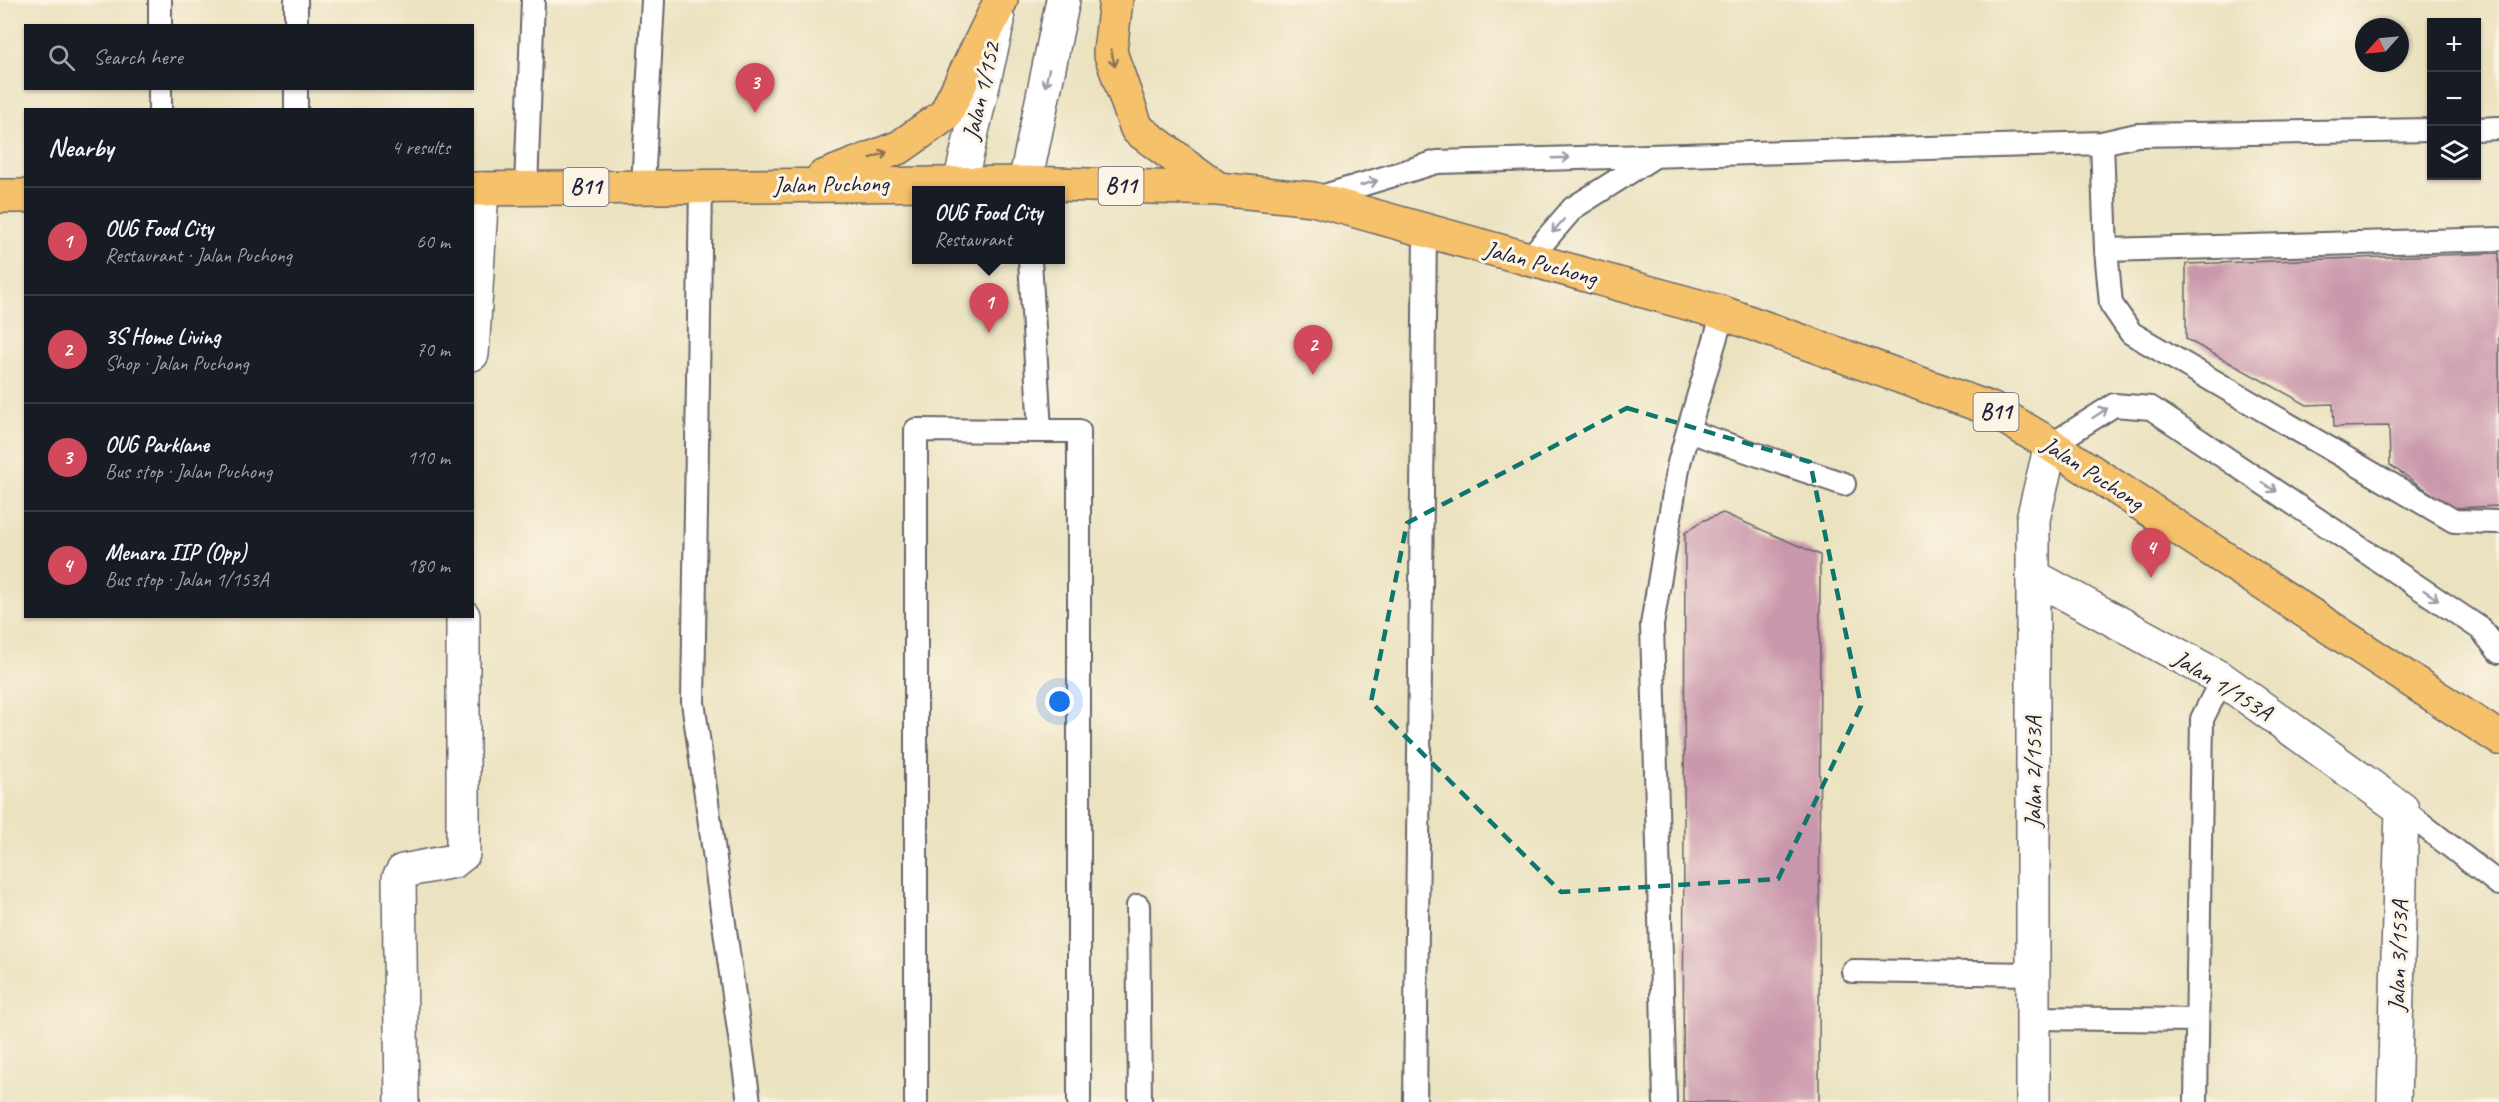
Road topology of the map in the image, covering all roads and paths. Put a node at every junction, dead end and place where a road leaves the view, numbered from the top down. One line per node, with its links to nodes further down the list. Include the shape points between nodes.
1 (160, 0): 8 (lane)
2 (296, 0): 9 (lane)
3 (533, 0): 26 (lane)
4 (653, 0): 21 (lane)
5 (1002, 0): 19 (street, Jalan 1/152); 20 (main road, one-way to 5, via 900,147 945,116)
6 (1063, 0): 24 (street, one-way to 24)
7 (1116, 0): 28 (main road, one-way to 28, via 1110,52 1137,129)
8 (160, 24)
9 (296, 24)
10 (160, 90): 12 (lane)
11 (296, 90): 13 (lane)
12 (160, 108)
13 (296, 108)
14 (2499, 128): 15 (lane)
15 (2481, 129)
16 (2427, 130): 17 (lane, via 2137,135)
17 (2102, 143): 18 (lane); 34 (lane)
18 (1656, 155): 31 (lane, one-way to 18, via 1437,162); 35 (lane, one-way to 35, via 1573,208)
19 (960, 183): 20 (main road, Jalan Puchong / B11); 23 (main road, Jalan Puchong / B11)
20 (805, 184): 22 (main road, Jalan Puchong / B11)
21 (643, 186): 22 (main road, Jalan Puchong / B11); 26 (main road, Jalan Puchong / B11)
22 (700, 186): 57 (lane, via 693,702)
23 (1009, 186)
24 (1025, 186)
25 (1065, 187): 28 (main road, Jalan Puchong / B11)
26 (526, 188): 27 (main road, Jalan Puchong / B11)
27 (477, 189): 37 (street)
28 (1218, 189): 31 (main road, Jalan Puchong / B11)
29 (0, 196): 30 (main road)
30 (24, 196)
31 (1313, 199): 32 (main road, Jalan Puchong / B11)
32 (1425, 232): 35 (main road, Jalan Puchong / B11); 61 (lane)
33 (2499, 239): 34 (lane)
34 (2106, 250): 43 (lane, via 2111,304 2131,333 2454,521)
35 (1528, 260): 38 (main road, Jalan Puchong / B11)
36 (1030, 264): 39 (lane)
37 (474, 288)
38 (1723, 313): 40 (lane); 41 (main road, Jalan Puchong / B11, via 1991,409)
39 (1040, 431): 58 (lane, via 916,430); 59 (lane, via 1079,431)
40 (1688, 431): 42 (lane); 62 (lane, via 1679,463 1652,626)
41 (2051, 445): 44 (street, Jalan 2/153A, via 2033,519); 46 (lane, one-way to 46, via 2114,405 2151,408 2481,629); 48 (main road, Jalan Puchong / B11)
42 (1844, 484)
43 (2499, 522)
44 (2033, 576): 47 (street, Jalan 1/153A); 53 (street, Jalan 2/153A)
45 (463, 618): 56 (street, via 463,854 454,861 403,871 399,878)
46 (2499, 652)
47 (2222, 679): 49 (street, Jalan 1/153A); 55 (lane, via 2202,719)
48 (2499, 738)
49 (2402, 809): 50 (lane); 65 (street, Jalan 3/153A)
50 (2499, 884)
51 (1138, 906): 60 (lane)
52 (1852, 971): 53 (lane)
53 (2033, 974): 54 (street, Jalan 2/153A)
54 (2033, 1018): 55 (lane); 63 (street, Jalan 2/153A)
55 (2197, 1020): 64 (lane)
56 (402, 1102)
57 (749, 1102)
58 (916, 1102)
59 (1079, 1102)
60 (1140, 1102)
61 (1415, 1102)
62 (1665, 1102)
63 (2033, 1102)
64 (2196, 1102)
65 (2394, 1102)

